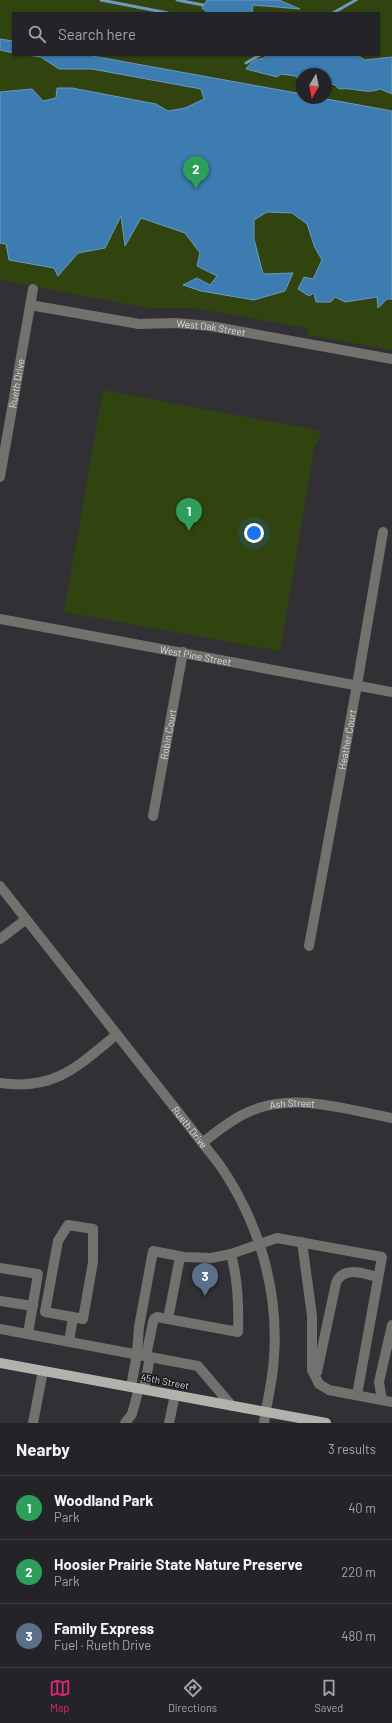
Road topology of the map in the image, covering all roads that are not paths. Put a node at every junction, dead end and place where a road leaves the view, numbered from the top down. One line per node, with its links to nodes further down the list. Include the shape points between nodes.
1 (33, 289): 2 (street, Rueth Drive)
2 (30, 306): 3 (street, West Oak Street, via 139,324 176,323 210,326); 4 (street, Rueth Drive)
3 (392, 359)
4 (0, 477)
5 (383, 532): 8 (street, Heather Court)
6 (0, 619): 7 (street, West Pine Street)
7 (183, 652): 8 (street, West Pine Street); 10 (street, Robin Court)
8 (357, 685): 9 (street, West Pine Street); 14 (street, Heather Court)
9 (392, 692)
10 (153, 816)
11 (0, 886): 12 (street, Rueth Drive)
12 (25, 920): 13 (street); 15 (street, Rueth Drive)
13 (0, 939)
14 (309, 946)
15 (116, 1036): 16 (street, via 75,1068 51,1080 26,1085); 18 (street, Rueth Drive)
16 (0, 1083)
17 (392, 1118): 18 (street, Ash Street, via 318,1104 286,1102 244,1114)
18 (202, 1143): 20 (street, Rueth Drive, via 236,1191)
19 (302, 1242): 20 (street, via 277,1238); 24 (street, via 382,1258); 37 (street, via 312,1316 312,1370)
20 (259, 1244): 21 (street); 43 (street, Rueth Drive, via 270,1286 275,1331 272,1380)
21 (231, 1254): 22 (street, via 205,1258); 28 (street, via 238,1286 238,1332)
22 (180, 1256): 28 (street); 33 (street, via 153,1251 140,1327)
23 (0, 1268): 26 (street, via 38,1274)
24 (378, 1277): 37 (street, via 348,1272 342,1273 337,1279); 40 (street)
25 (0, 1301): 26 (street)
26 (33, 1306): 31 (street)
27 (73, 1317): 27 (street, via 83,1319 93,1262 94,1229 68,1225 58,1241 45,1312); 32 (street)
28 (168, 1319): 33 (street, via 154,1319)
29 (392, 1325): 35 (street)
30 (0, 1332): 31 (street)
31 (28, 1334): 32 (street)
32 (69, 1342): 33 (street)
33 (144, 1356): 38 (street); 42 (street, via 198,1366)
34 (0, 1363): 36 (main road, 45th Street)
35 (387, 1364): 41 (street, via 379,1382)
36 (43, 1370): 38 (main road, 45th Street); 44 (street)
37 (316, 1380): 40 (street, via 323,1388)
38 (138, 1388): 39 (main road, 45th Street); 45 (street, via 132,1414)
39 (175, 1395): 42 (main road, 45th Street); 46 (street)
40 (357, 1395): 41 (street)
41 (387, 1401)
42 (232, 1406): 43 (main road, 45th Street)
43 (266, 1412): 47 (street, Rueth Drive); 48 (main road, 45th Street)
44 (33, 1423)
45 (125, 1423)
46 (169, 1423)
47 (264, 1423)
48 (326, 1423)

